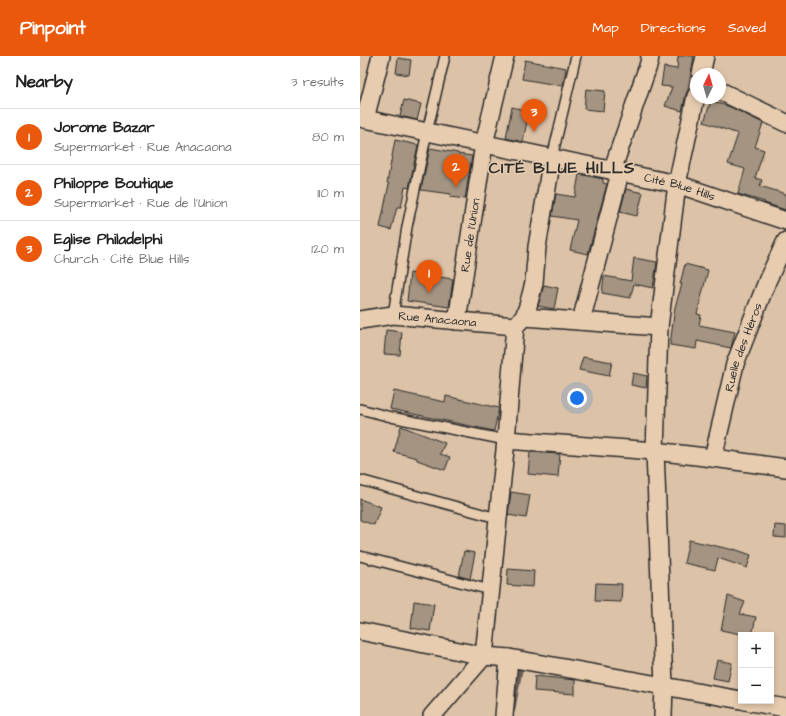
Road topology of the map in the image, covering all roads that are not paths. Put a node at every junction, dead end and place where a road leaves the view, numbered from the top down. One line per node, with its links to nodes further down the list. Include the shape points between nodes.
1 (381, 56): 10 (street)
2 (445, 56): 12 (lane)
3 (505, 56): 13 (street, Rue de l'Union)
4 (576, 56): 14 (lane)
5 (650, 56): 15 (street)
6 (705, 56): 7 (street)
7 (702, 68)
8 (726, 94): 11 (street)
9 (694, 104): 16 (street)
10 (363, 118): 12 (street, Cité Blue Hills)
11 (786, 123)
12 (427, 132): 13 (street, Cité Blue Hills); 19 (lane, via 407,227)
13 (484, 144): 14 (street, Cité Blue Hills); 21 (street, Rue de l'Union)
14 (552, 158): 15 (street, Cité Blue Hills); 23 (street, via 534,283 528,306)
15 (616, 172): 16 (street, Cité Blue Hills); 22 (street)
16 (676, 184): 17 (street, Cité Blue Hills); 24 (street)
17 (786, 221)
18 (786, 241): 28 (street, Ruelle des Héros, via 768,279 735,364)
19 (394, 314): 20 (street, Rue Anacaona); 21 (street, Rue Anacaona)
20 (360, 320)
21 (457, 321): 23 (street, Rue Anacaona)
22 (581, 321): 23 (street, Rue Anacaona); 24 (street, Rue Anacaona)
23 (520, 322): 26 (street)
24 (659, 327): 27 (street)
25 (360, 409): 26 (lane)
26 (506, 440): 27 (street); 31 (street)
27 (655, 451): 28 (street); 37 (street)
28 (713, 458): 29 (street)
29 (786, 468)
30 (360, 480): 31 (lane)
31 (497, 518): 33 (street)
32 (360, 556): 33 (lane)
33 (490, 590): 35 (street)
34 (360, 631): 35 (street)
35 (484, 656): 36 (street); 41 (street)
36 (509, 658): 37 (street); 42 (street)
37 (664, 686): 38 (street); 43 (street)
38 (738, 699)
39 (763, 704): 40 (street)
40 (786, 708)
41 (432, 716)
42 (504, 716)
43 (663, 716)

